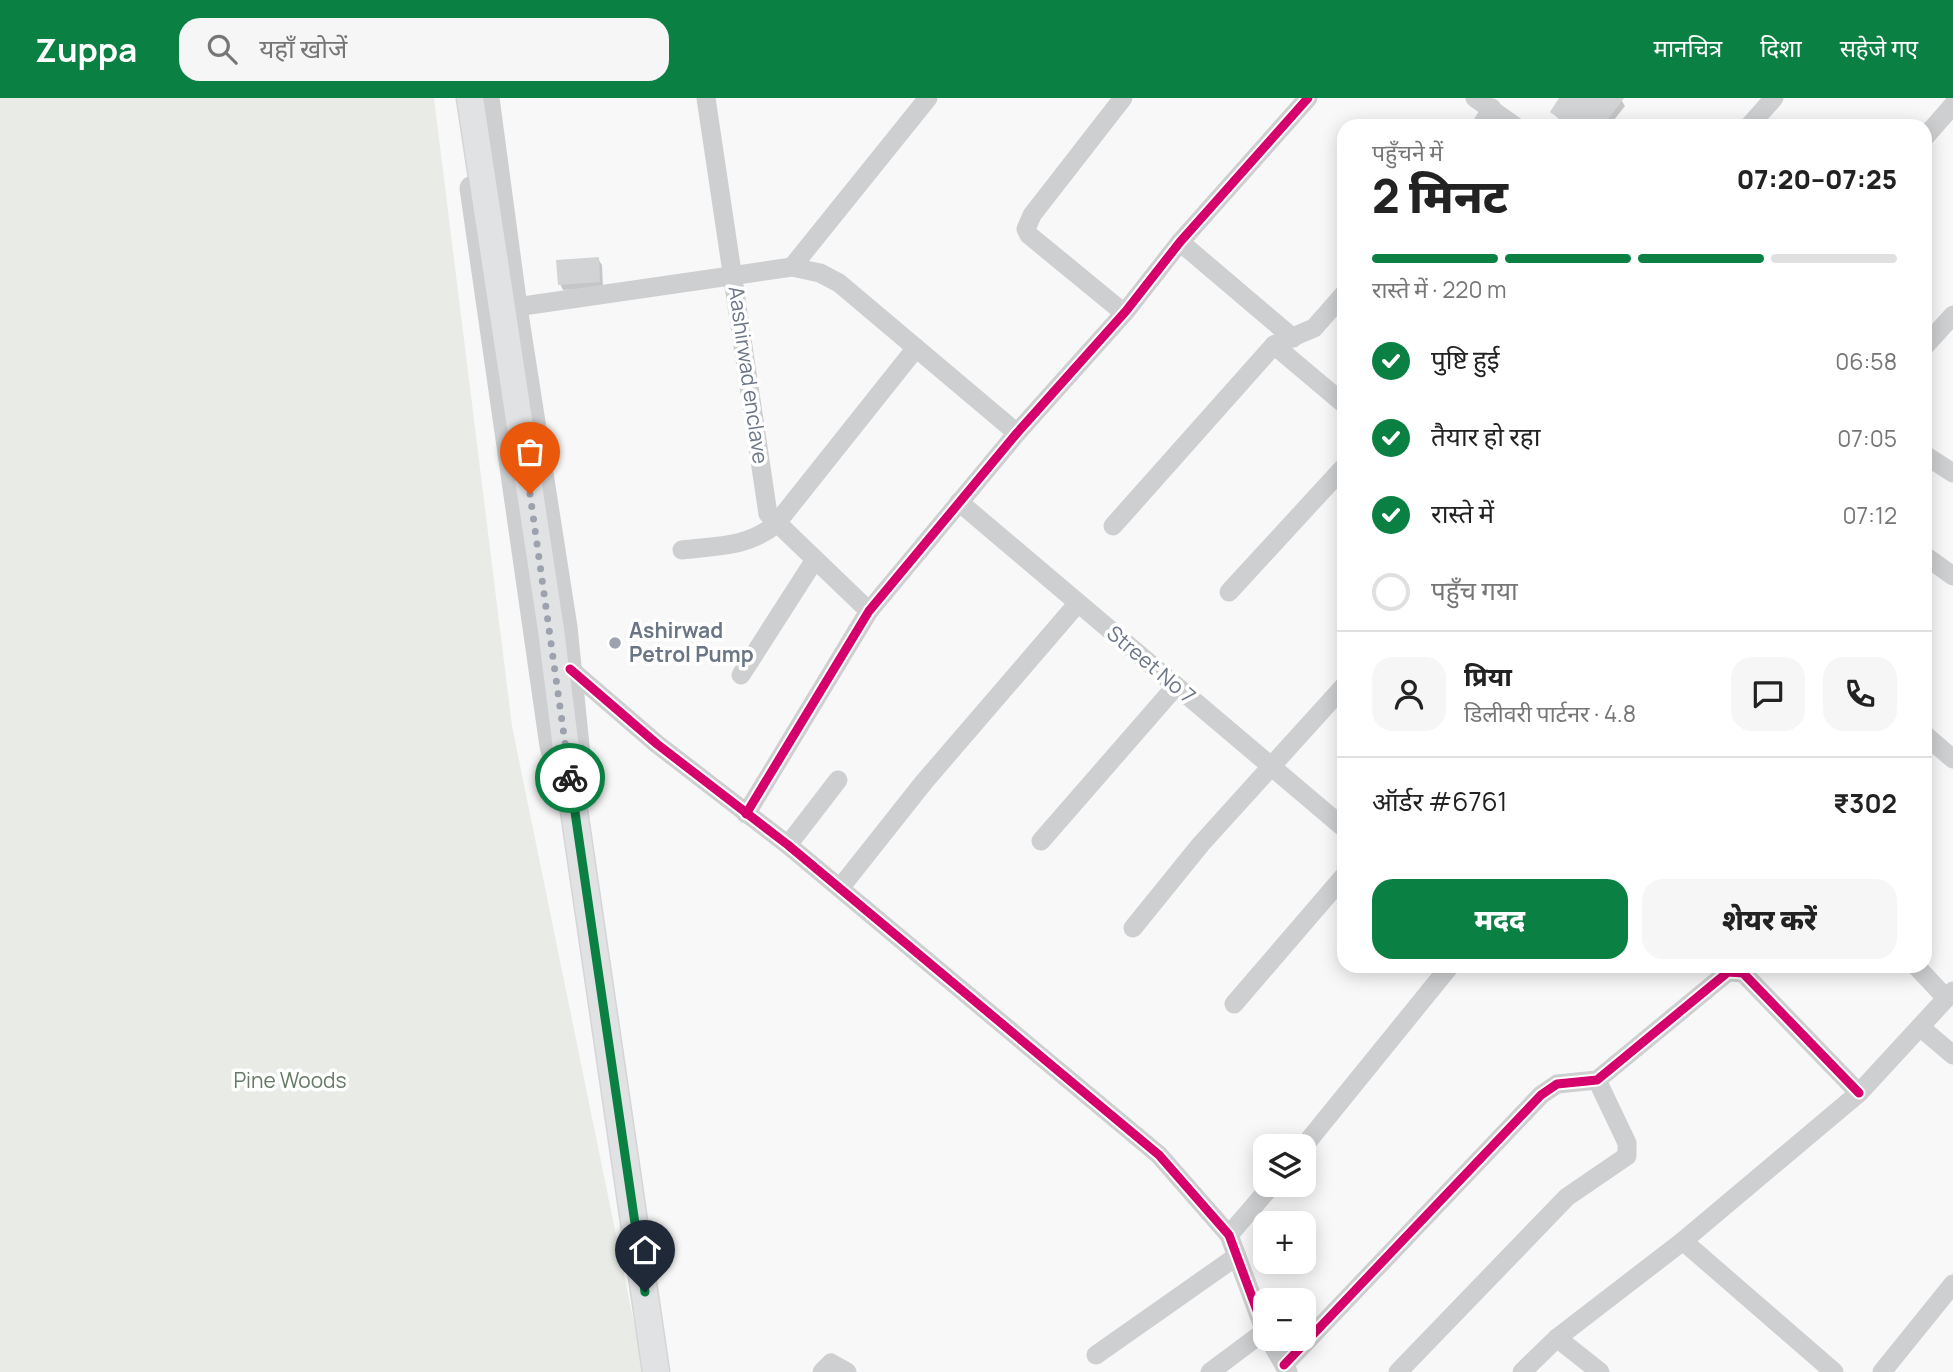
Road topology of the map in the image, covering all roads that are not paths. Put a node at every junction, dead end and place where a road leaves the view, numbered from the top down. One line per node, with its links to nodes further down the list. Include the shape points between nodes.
1 (458, 98): 48 (street, via 551,746)
2 (470, 98): 48 (main road)
3 (488, 98): 18 (street)
4 (706, 98): 16 (street, Aashirwad enclave)
5 (928, 98): 15 (street)
6 (1123, 98): 19 (street, via 1032,215 1026,229)
7 (1308, 98): 14 (street)
8 (1774, 98): 12 (street)
9 (1484, 103): 11 (street)
10 (1953, 105): 13 (street)
11 (1506, 119)
12 (1755, 119)
13 (1932, 129)
14 (1180, 242): 19 (street); 21 (street)
15 (792, 267): 16 (street); 24 (street, via 839,283)
16 (734, 278): 18 (street); 31 (street, Aashirwad enclave, via 765,502)
17 (1337, 302): 21 (street, via 1314,328)
18 (516, 307): 40 (street)
19 (1124, 313): 26 (street)
20 (1953, 315): 22 (street)
21 (1293, 338): 23 (street)
22 (1932, 338)
23 (1274, 345): 25 (street); 32 (street)
24 (916, 348): 26 (street); 31 (street)
25 (1337, 398)
26 (1017, 433): 30 (street)
27 (1932, 460): 28 (street)
28 (1953, 473)
29 (1337, 475): 37 (street)
30 (959, 502): 38 (street, Street No 7); 39 (street)
31 (776, 524): 33 (street, via 745,543); 34 (street, Aashirwad enclave)
32 (1113, 526)
33 (682, 550)
34 (814, 561): 39 (street, Aashirwad enclave); 41 (street)
35 (1932, 561): 36 (street)
36 (1953, 576)
37 (1229, 592)
38 (1078, 603): 42 (street, Street No 7); 54 (street)
39 (869, 611): 49 (street)
40 (570, 669): 48 (street, via 583,783); 49 (street)
41 (741, 676)
42 (1177, 686): 46 (street, Street No 7); 51 (street)
43 (1337, 694): 46 (street)
44 (1932, 741): 45 (street)
45 (1953, 759)
46 (1273, 767): 50 (street, Street No 7); 55 (street, via 1201,844)
47 (838, 780): 52 (street)
48 (574, 811): 78 (main road)
49 (746, 814): 52 (street)
50 (1337, 822)
51 (1041, 841)
52 (788, 845): 54 (street)
53 (1337, 884): 61 (street)
54 (840, 888): 68 (street, via 1159,1155)
55 (1133, 928)
56 (1444, 973): 66 (street)
57 (1730, 973): 64 (street)
58 (1743, 973): 65 (street)
59 (1924, 973): 60 (street)
60 (1950, 995): 62 (street)
61 (1234, 1004)
62 (1920, 1027): 63 (street); 65 (street)
63 (1953, 1055)
64 (1597, 1080): 77 (street, via 1557,1084 1541,1095); 82 (street, via 1627,1143 1627,1156 1567,1197)
65 (1860, 1093): 69 (street)
66 (1314, 1134)
67 (1262, 1197): 68 (street)
68 (1229, 1235): 70 (street)
69 (1683, 1241): 73 (street); 85 (street)
70 (1237, 1256): 72 (street); 76 (street)
71 (1953, 1284): 86 (street)
72 (1253, 1299)
73 (1557, 1338): 83 (street); 84 (street)
74 (1253, 1341): 81 (street)
75 (1276, 1351): 77 (street)
76 (1096, 1356)
77 (1286, 1368)
78 (656, 1372)
79 (822, 1372): 80 (street, via 831,1363)
80 (847, 1372)
81 (1210, 1372)
82 (1398, 1372)
83 (1522, 1372)
84 (1600, 1372)
85 (1834, 1372)
86 (1882, 1372)

